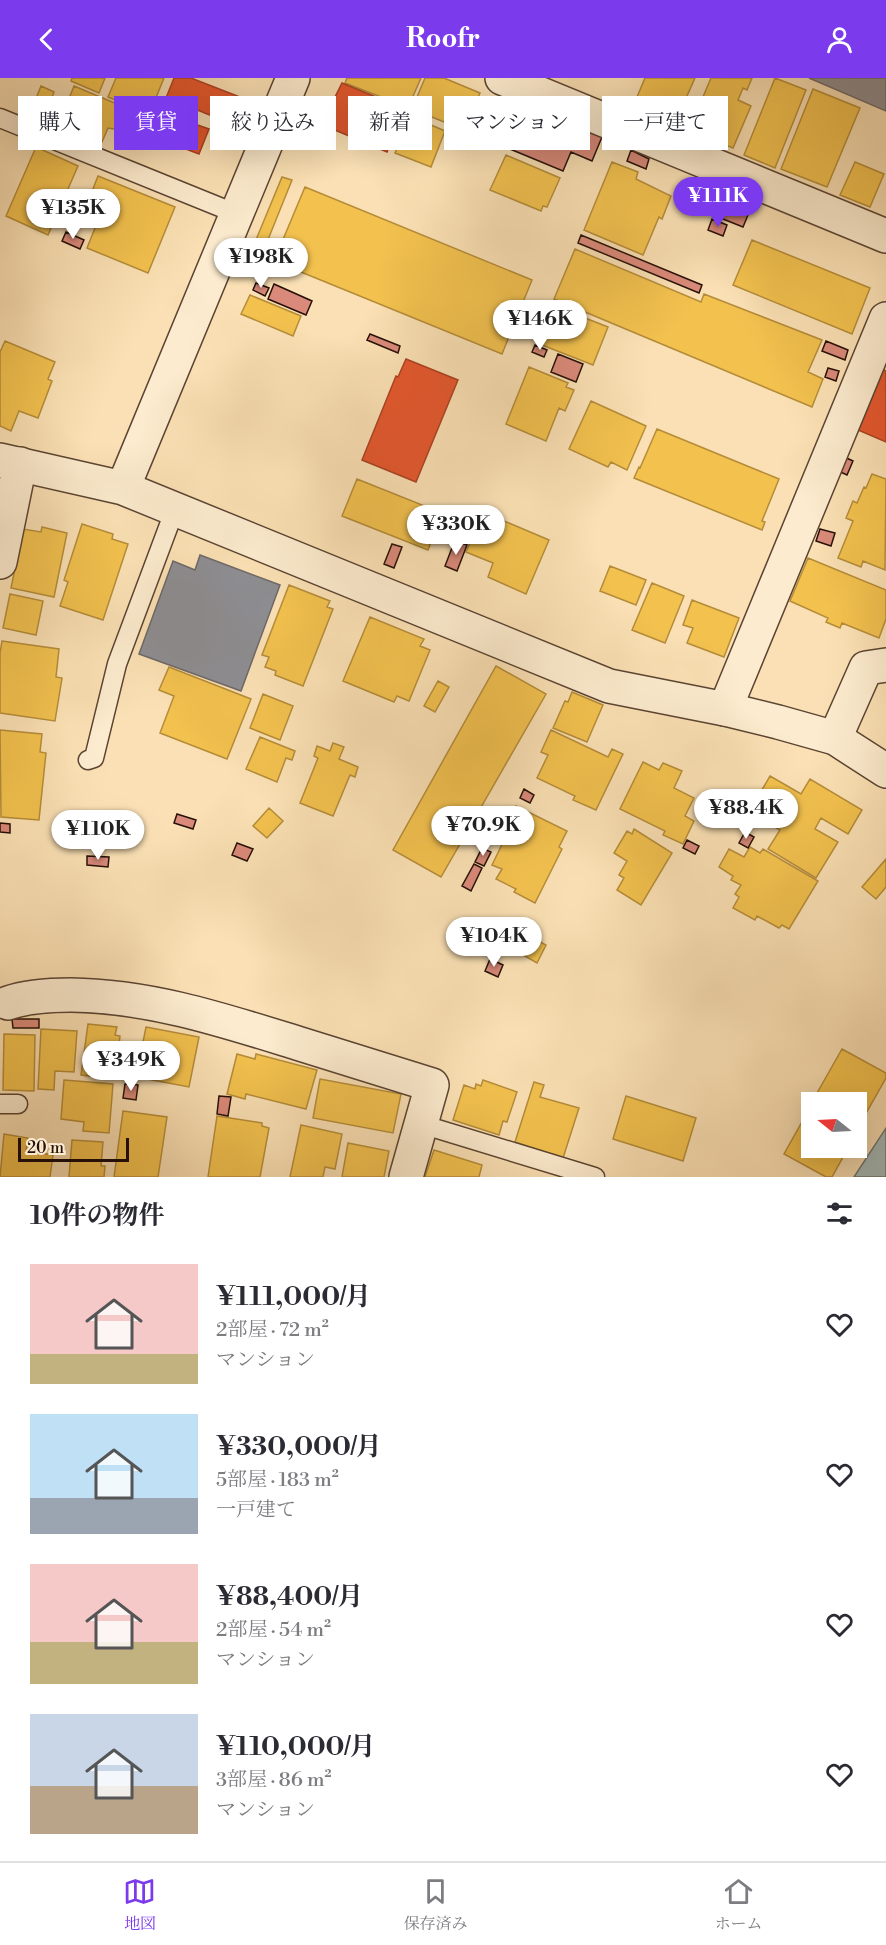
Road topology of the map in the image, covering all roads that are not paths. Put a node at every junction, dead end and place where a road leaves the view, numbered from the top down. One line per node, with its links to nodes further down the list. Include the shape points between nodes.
1 (293, 78): 4 (street)
2 (502, 78): 5 (street)
3 (0, 118): 4 (lane)
4 (237, 214): 8 (street)
5 (886, 236)
6 (886, 319): 12 (street)
7 (10, 462): 8 (street); 10 (street)
8 (123, 488): 9 (street)
9 (175, 509): 12 (street, via 609,686); 14 (lane, via 112,664 94,758)
10 (0, 562)
11 (886, 665): 13 (street, via 866,668)
12 (725, 709): 13 (street)
13 (835, 738): 15 (street)
14 (88, 760)
15 (886, 771)
16 (4, 1005): 17 (street, via 19,999 57,995 142,1000 238,1024 432,1085)
17 (422, 1124): 18 (street); 19 (lane)
18 (406, 1177)
19 (595, 1177)

